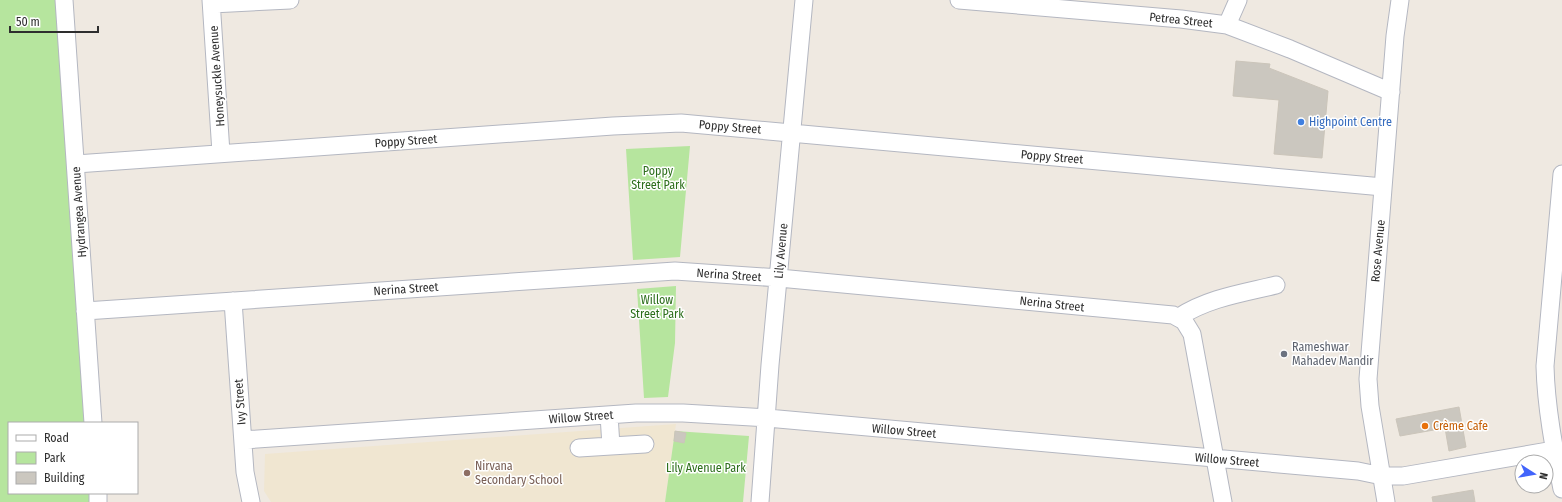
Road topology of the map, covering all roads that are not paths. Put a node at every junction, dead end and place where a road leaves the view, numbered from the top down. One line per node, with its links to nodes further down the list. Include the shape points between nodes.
1 (64, 0): 13 (street, Hydrangea Avenue)
2 (290, 0): 7 (street)
3 (804, 0): 11 (street, Lily Avenue)
4 (959, 0): 8 (street, Petrea Street)
5 (1238, 0): 9 (street)
6 (1400, 0): 10 (street, Rose Avenue)
7 (212, 2): 12 (street, Honeysuckle Avenue)
8 (1114, 7): 9 (street, Petrea Street)
9 (1227, 25): 10 (street, Petrea Street, via 1290,48)
10 (1391, 92): 15 (street, Rose Avenue)
11 (791, 133): 12 (street, Poppy Street, via 680,123); 15 (street, Poppy Street); 17 (street, Lily Avenue)
12 (221, 153): 13 (street, Poppy Street)
13 (76, 164): 20 (street, Hydrangea Avenue)
14 (1562, 174): 16 (street)
15 (1383, 187): 31 (street, Rose Avenue, via 1368,380)
16 (1558, 265): 29 (street, via 1545,366 1546,393)
17 (779, 278): 19 (street, Nerina Street, via 661,271); 21 (street, Nerina Street); 23 (street, Lily Avenue)
18 (1276, 285): 21 (street, via 1208,302)
19 (233, 301): 20 (street, Nerina Street); 25 (street, Ivy Street)
20 (85, 311): 24 (street, Hydrangea Avenue)
21 (1179, 317): 30 (street, via 1188,325 1192,334)
22 (609, 415): 23 (street, Willow Street, via 662,412); 25 (street, Willow Street); 27 (street)
23 (767, 418): 30 (street, Willow Street); 34 (street, Lily Avenue)
24 (93, 422)
25 (243, 440): 33 (street, Ivy Street, via 247,488)
26 (645, 444): 27 (street)
27 (611, 446): 28 (street)
28 (579, 448)
29 (1558, 452): 31 (street, Willow Street, via 1403,476); 32 (street)
30 (1215, 459): 31 (street, Willow Street, via 1358,471); 35 (street)
31 (1382, 476): 36 (street, Rose Avenue)
32 (1562, 489)
33 (251, 502)
34 (760, 502)
35 (1223, 502)
36 (1386, 502)

